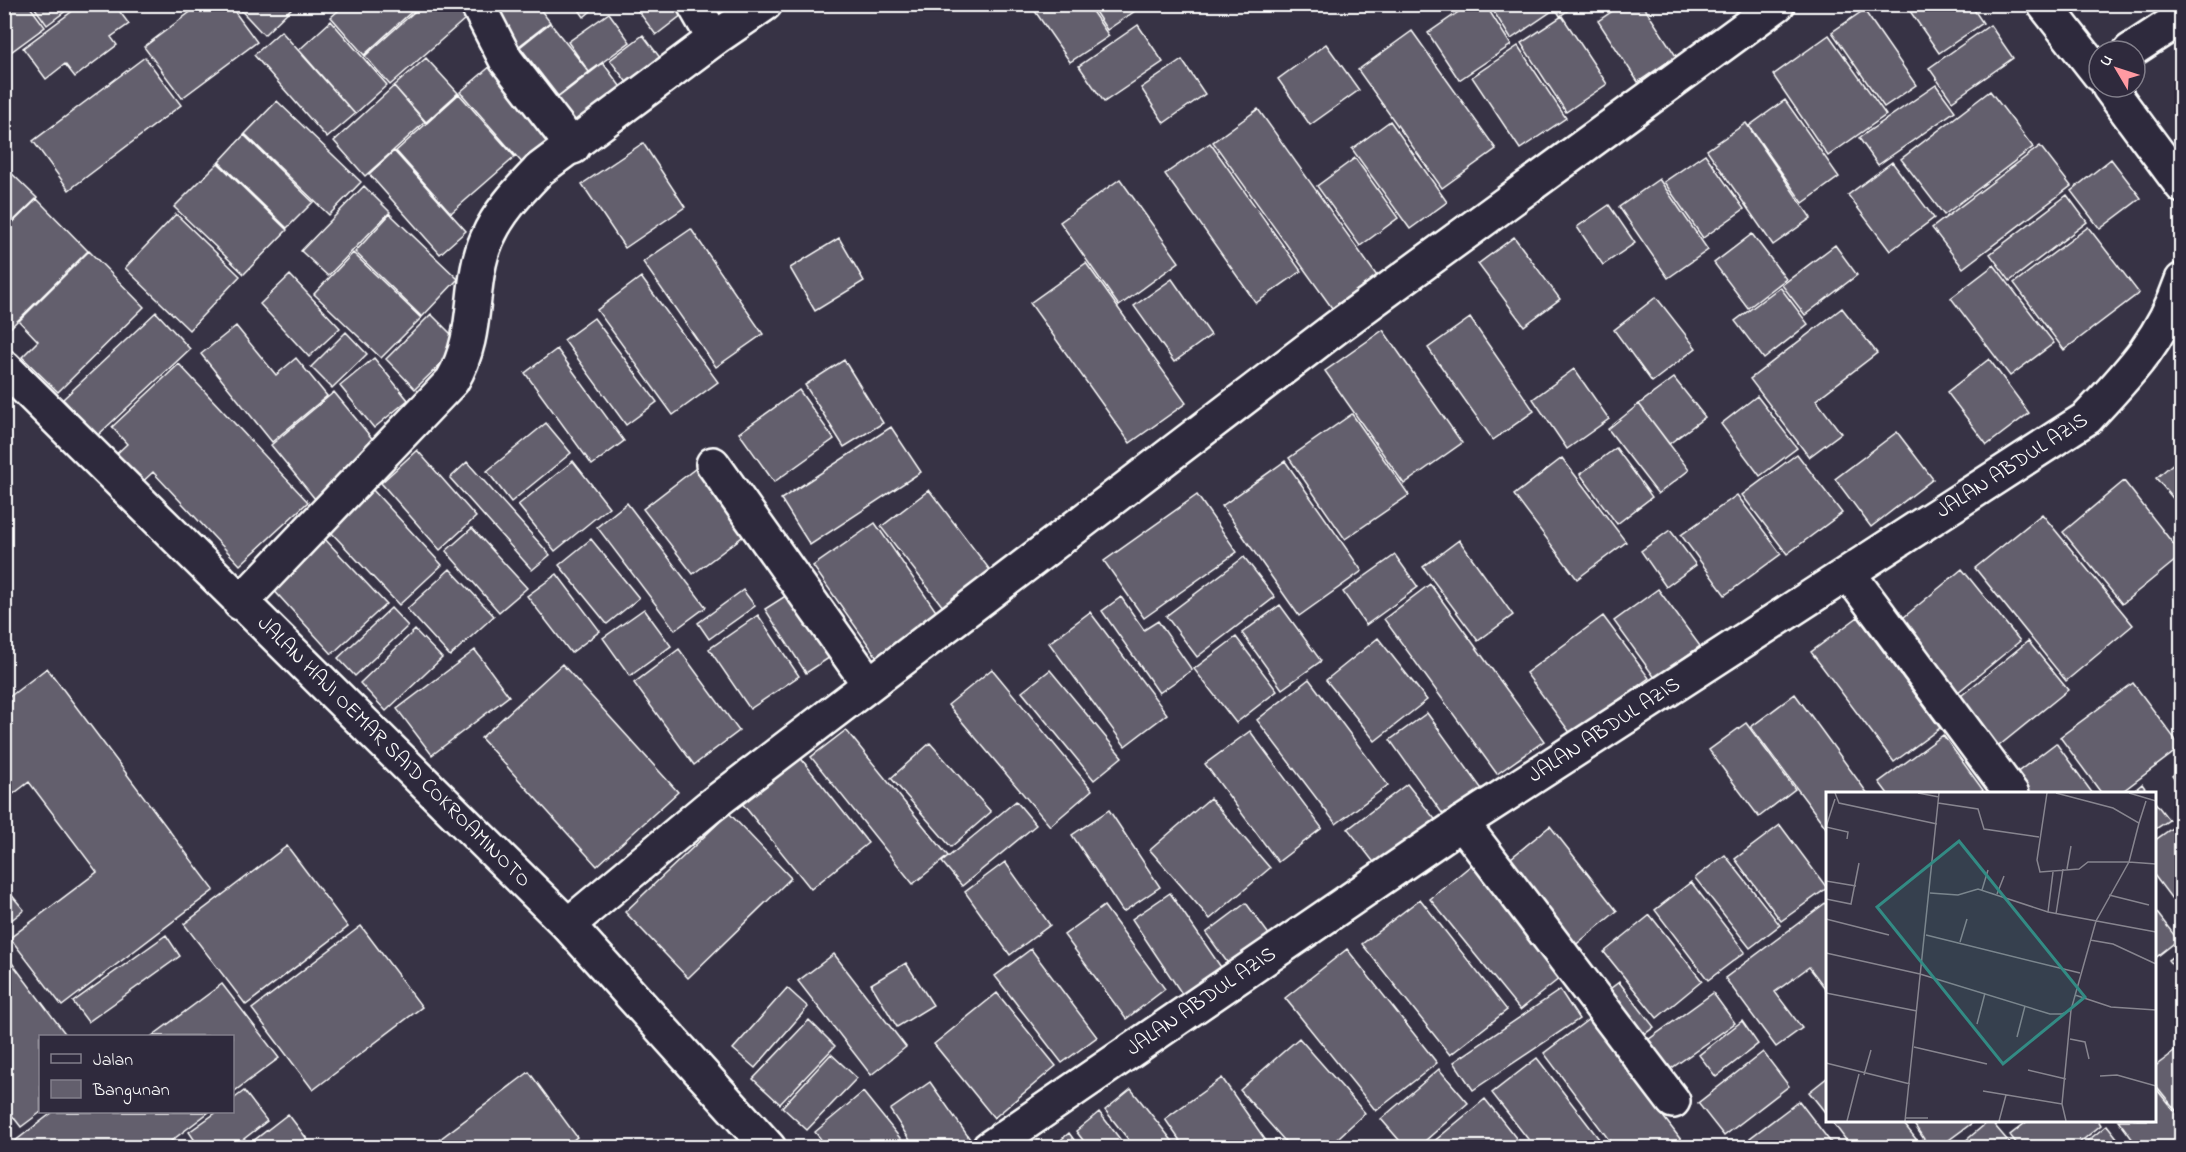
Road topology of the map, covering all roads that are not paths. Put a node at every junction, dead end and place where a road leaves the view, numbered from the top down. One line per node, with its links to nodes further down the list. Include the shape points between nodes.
1 (477, 4): 11 (street, via 506,60)
2 (694, 4): 7 (street)
3 (765, 4): 7 (street)
4 (1778, 4): 18 (street, via 1337,327)
5 (2044, 4): 9 (street)
6 (2181, 17): 8 (street)
7 (714, 39): 11 (street)
8 (2147, 40)
9 (2087, 58)
10 (2118, 99): 12 (street)
11 (573, 147): 17 (street, via 540,169 515,195 486,240 478,268 467,350 452,381)
12 (2181, 186)
13 (2181, 280): 16 (street, JALAN ABDUL AZIS, via 2170,314 2138,364 2087,418)
14 (4, 367): 17 (street, JALAN HAJI OEMAR SAID COKROAMINOTO)
15 (713, 464): 18 (street)
16 (1849, 574): 19 (street); 20 (street, JALAN ABDUL AZIS)
17 (240, 603): 21 (street, JALAN HAJI OEMAR SAID COKROAMINOTO)
18 (869, 684): 21 (street, via 709,807)
19 (2011, 792)
20 (1462, 823): 22 (street); 24 (street, JALAN ABDUL AZIS)
21 (567, 925): 23 (street, JALAN HAJI OEMAR SAID COKROAMINOTO)
22 (1673, 1101)
23 (769, 1148)
24 (989, 1148)

